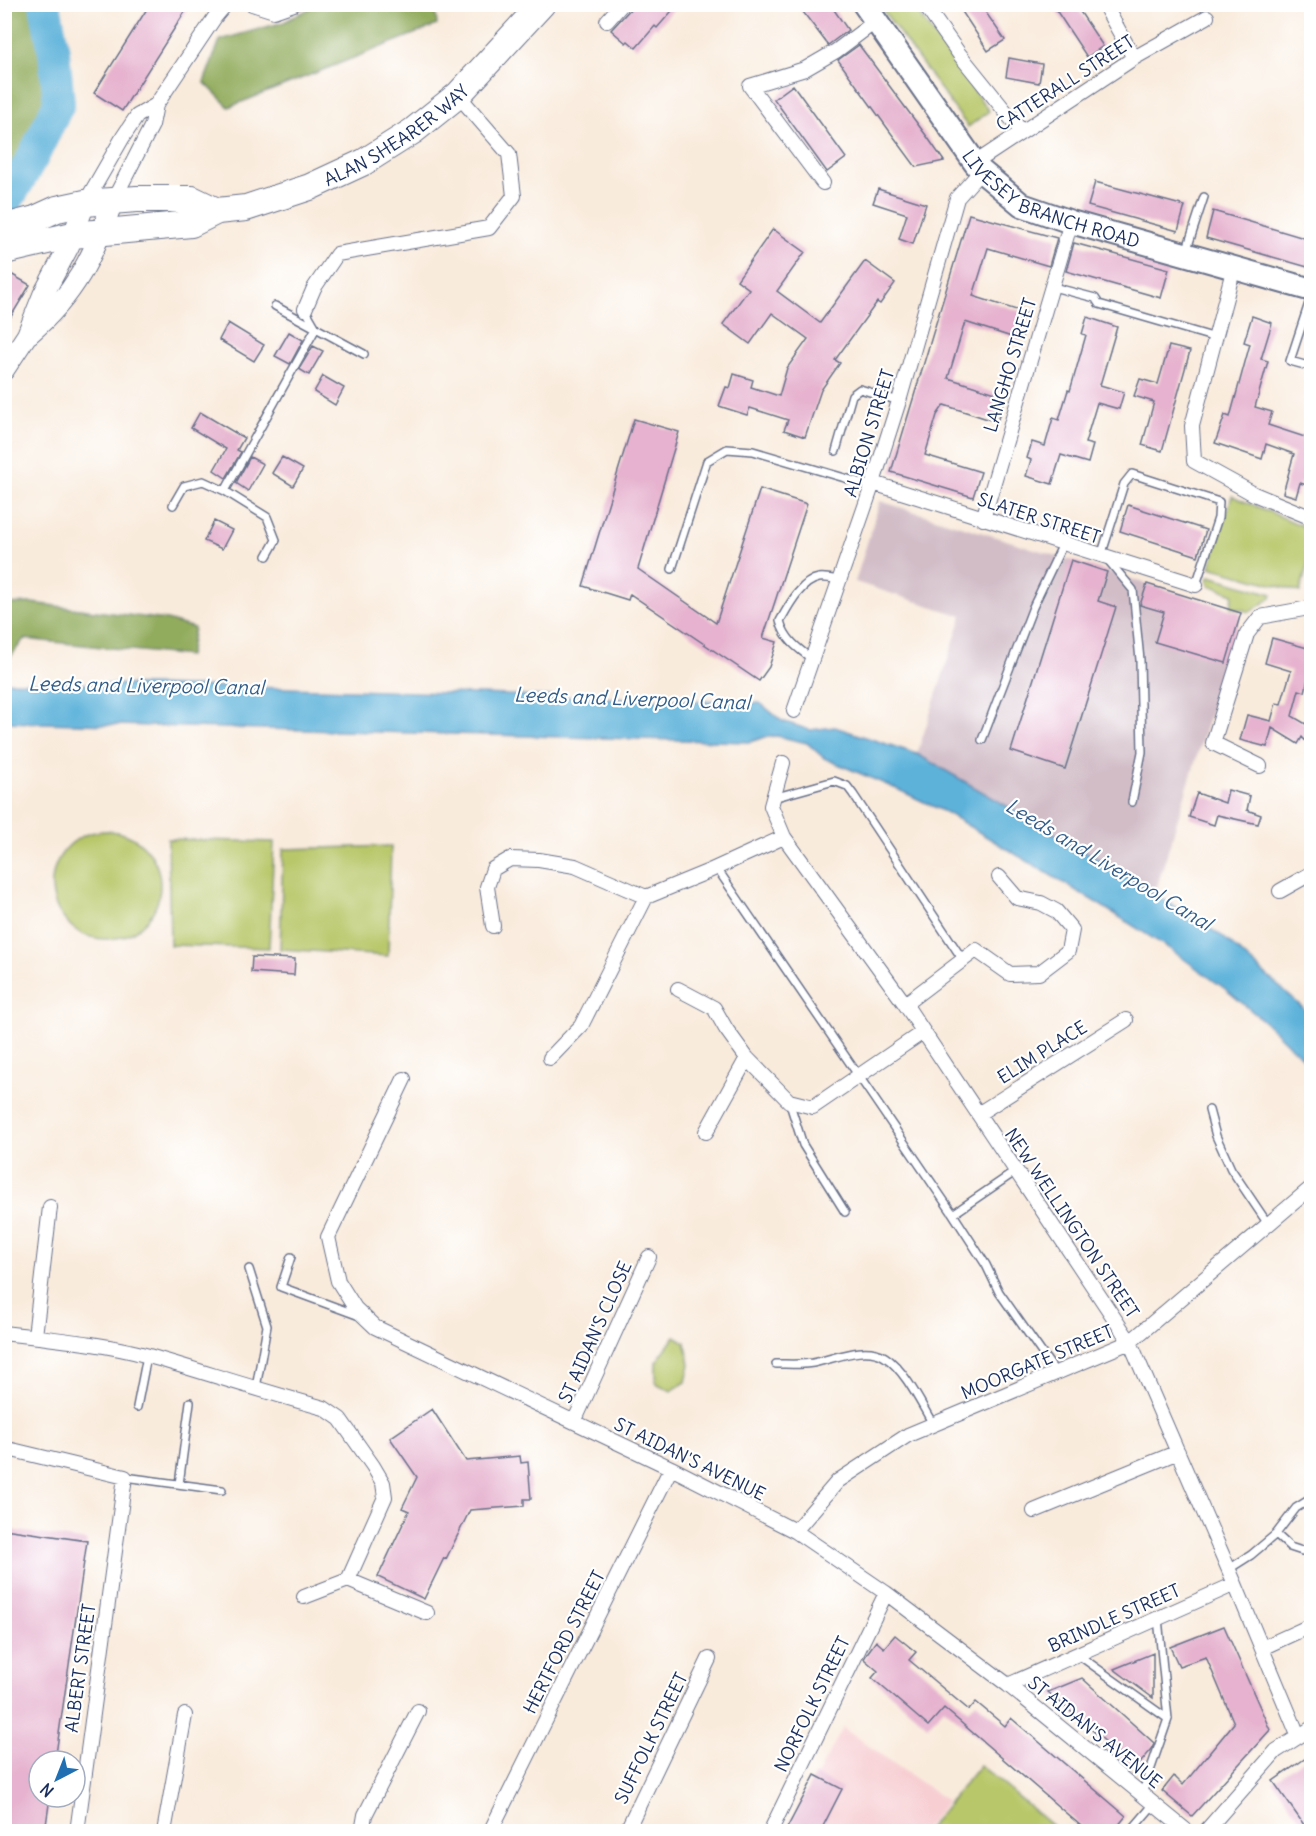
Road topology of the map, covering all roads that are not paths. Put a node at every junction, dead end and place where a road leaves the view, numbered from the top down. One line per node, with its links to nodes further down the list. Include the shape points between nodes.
1 (226, 4): 13 (street)
2 (252, 4): 3 (street, via 274,11)
3 (294, 4)
4 (542, 4): 12 (highway, ALAN SHEARER WAY)
5 (622, 4): 10 (street)
6 (924, 4): 14 (street)
7 (1104, 4): 11 (street)
8 (870, 13): 15 (main road, LIVESEY BRANCH ROAD); 16 (street, via 836,51 805,69 750,86)
9 (1207, 17): 11 (street, CATTERALL STREET)
10 (607, 21)
11 (1134, 58): 14 (street, CATTERALL STREET)
12 (458, 95): 20 (highway, ALAN SHEARER WAY, via 364,162 310,188 246,208); 31 (street, via 509,154 514,196 489,228 337,254)
13 (156, 105): 18 (street, via 152,125); 19 (street, via 137,116)
14 (1022, 132): 15 (street, CATTERALL STREET)
15 (978, 167): 21 (main road, LIVESEY BRANCH ROAD, via 1022,205); 38 (street, ALBION STREET, via 957,198)
16 (823, 183)
17 (1204, 198): 26 (lane)
18 (113, 201): 19 (highway, ALAN SHEARER WAY); 20 (highway, ALAN SHEARER WAY, via 192,199); 23 (main road)
19 (85, 203): 22 (highway, ALAN SHEARER WAY); 24 (main road)
20 (217, 211): 23 (highway, ALAN SHEARER WAY, via 191,225)
21 (1071, 222): 26 (main road, LIVESEY BRANCH ROAD); 28 (street, LANGHO STREET)
22 (4, 227)
23 (102, 233): 24 (highway, ALAN SHEARER WAY); 33 (main road, via 80,278 49,317)
24 (73, 235): 25 (highway, ALAN SHEARER WAY); 33 (main road, via 36,309)
25 (13, 250)
26 (1185, 254): 27 (main road, LIVESEY BRANCH ROAD)
27 (1234, 267): 29 (main road, LIVESEY BRANCH ROAD); 34 (street)
28 (1053, 287): 34 (lane); 44 (street, LANGHO STREET)
29 (1311, 292): 36 (lane, via 1290,361)
30 (275, 306): 32 (lane)
31 (305, 309): 32 (lane)
32 (316, 328): 35 (lane); 41 (lane)
33 (27, 336): 37 (main road)
34 (1216, 338): 43 (street, via 1192,426 1194,461 1254,494)
35 (364, 354)
36 (1311, 367)
37 (4, 369)
38 (899, 401): 39 (lane, via 860,388 852,395); 40 (street, ALBION STREET)
39 (836, 451)
40 (873, 484): 44 (street, SLATER STREET); 48 (lane, via 753,451 727,449 707,461); 49 (street, ALBION STREET)
41 (225, 491): 42 (lane, via 203,482 184,486); 46 (lane, via 267,517 276,540)
42 (173, 505)
43 (1311, 518)
44 (983, 519): 45 (street, SLATER STREET)
45 (1063, 544): 47 (street, SLATER STREET); 55 (lane, via 1033,607)
46 (267, 556)
47 (1104, 557): 50 (street, SLATER STREET); 50 (lane, via 1124,484 1132,474 1219,502 1218,518); 59 (lane, via 1133,590 1140,660 1142,752)
48 (672, 569)
49 (839, 580): 53 (street, ALBION STREET); 53 (lane, via 820,577 811,581 780,621 784,634)
50 (1196, 585)
51 (1311, 594): 52 (street)
52 (1310, 609): 57 (street, via 1260,617 1246,634 1213,743)
53 (812, 659): 54 (street, ALBION STREET)
54 (794, 711)
55 (982, 740)
56 (783, 764): 58 (street, NEW WELLINGTON STREET)
57 (1260, 766)
58 (773, 798): 60 (street, NEW WELLINGTON STREET, via 771,806); 67 (lane, via 834,781 846,786)
59 (1132, 802)
60 (784, 837): 61 (street); 69 (street, NEW WELLINGTON STREET)
61 (716, 867): 65 (street); 74 (lane)
62 (1311, 873): 64 (street)
63 (999, 877): 67 (street, via 1017,898 1056,910 1071,930 1068,951 1039,973 1010,974 976,950)
64 (1280, 891)
65 (646, 897): 66 (street, via 575,866 510,859 493,869 487,887); 72 (street, via 581,1026)
66 (493, 926)
67 (963, 960): 69 (street)
68 (678, 989): 73 (street, via 714,1008)
69 (905, 1004): 71 (street, NEW WELLINGTON STREET)
70 (1126, 1020): 78 (street, ELIM PLACE)
71 (923, 1032): 74 (street); 78 (street, NEW WELLINGTON STREET)
72 (550, 1058)
73 (747, 1058): 76 (street); 79 (street)
74 (858, 1076): 76 (street, via 813,1107); 84 (lane)
75 (404, 1079): 89 (street, ST AIDAN'S AVENUE, via 328,1237 338,1281)
76 (789, 1101): 83 (lane, via 802,1145)
77 (1209, 1110): 85 (lane, via 1231,1169)
78 (978, 1114): 80 (street, NEW WELLINGTON STREET)
79 (706, 1132)
80 (1016, 1171): 84 (lane); 92 (street, NEW WELLINGTON STREET)
81 (1311, 1187): 85 (street, MOORGATE STREET)
82 (51, 1207): 91 (street)
83 (845, 1212)
84 (953, 1214): 95 (lane, via 999,1292)
85 (1268, 1224): 92 (street, MOORGATE STREET)
86 (291, 1257): 89 (lane, via 281,1287)
87 (649, 1257): 99 (street, ST AIDAN'S CLOSE)
88 (249, 1269): 96 (lane, via 267,1326)
89 (365, 1318): 99 (street, ST AIDAN'S AVENUE, via 375,1327)
90 (4, 1332): 91 (street)
91 (35, 1336): 93 (street)
92 (1130, 1342): 95 (street, MOORGATE STREET); 102 (street, NEW WELLINGTON STREET)
93 (147, 1356): 96 (street); 98 (lane)
94 (776, 1364): 100 (lane, via 813,1363 854,1353 884,1356 904,1378)
95 (1056, 1373): 100 (street, MOORGATE STREET)
96 (256, 1389): 113 (street, via 324,1408 340,1419 383,1483 385,1497)
97 (190, 1402): 105 (lane)
98 (137, 1407)
99 (574, 1422): 103 (street, ST AIDAN'S AVENUE)
100 (933, 1424): 109 (street, MOORGATE STREET, via 908,1435 838,1481)
101 (4, 1448): 104 (street)
102 (1178, 1452): 108 (street); 112 (street, NEW WELLINGTON STREET)
103 (671, 1468): 109 (street, ST AIDAN'S AVENUE); 134 (street, HERTFORD STREET)
104 (125, 1477): 105 (lane); 131 (street, ALBERT STREET)
105 (179, 1484): 106 (lane)
106 (222, 1490)
107 (1311, 1498): 110 (lane, via 1296,1509)
108 (1034, 1510)
109 (795, 1531): 115 (street, ST AIDAN'S AVENUE)
110 (1276, 1534): 111 (lane, via 1290,1547 1302,1551); 112 (lane)
111 (1311, 1546)
112 (1229, 1569): 114 (street, NEW WELLINGTON STREET)
113 (348, 1580): 116 (street); 117 (street)
114 (1235, 1584): 118 (street, BRINDLE STREET); 120 (street, NEW WELLINGTON STREET)
115 (886, 1593): 123 (street, ST AIDAN'S AVENUE); 136 (street, NORFOLK STREET)
116 (304, 1597)
117 (427, 1613)
118 (1158, 1618): 121 (street, BRINDLE STREET); 126 (lane)
119 (1311, 1625): 120 (street)
120 (1262, 1648): 128 (street, NEW WELLINGTON STREET)
121 (1077, 1654): 123 (street, BRINDLE STREET); 126 (lane)
122 (709, 1659): 135 (street, SUFFOLK STREET)
123 (1008, 1685): 129 (street, ST AIDAN'S AVENUE)
124 (418, 1712): 133 (street, via 365,1815)
125 (185, 1715): 132 (street)
126 (1168, 1719): 129 (lane)
127 (1311, 1728): 128 (street)
128 (1298, 1735): 139 (street, via 1276,1751)
129 (1142, 1794): 130 (street, ST AIDAN'S AVENUE)
130 (1154, 1804): 137 (lane); 138 (street, ST AIDAN'S AVENUE)
131 (77, 1832)
132 (164, 1832)
133 (362, 1832)
134 (490, 1832)
135 (626, 1832)
136 (770, 1832)
137 (1130, 1832)
138 (1188, 1832)
139 (1205, 1832)

